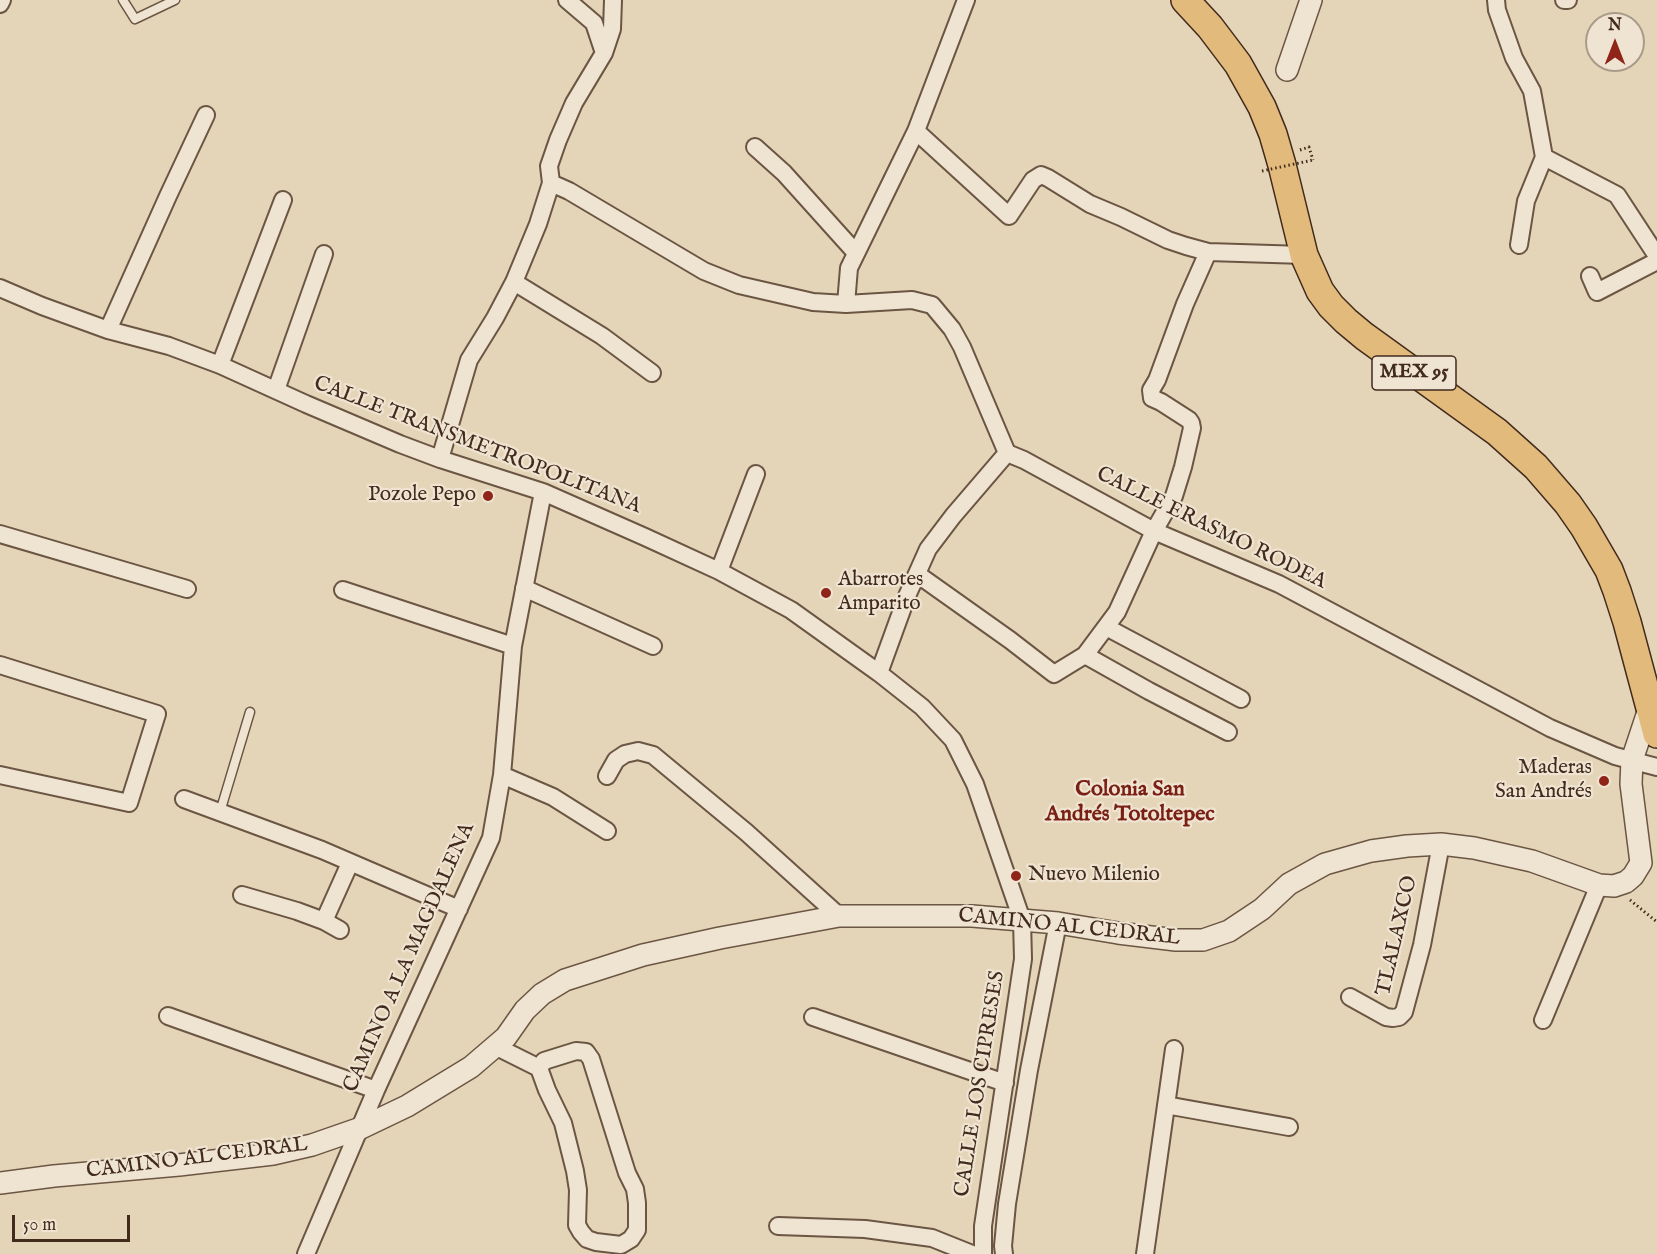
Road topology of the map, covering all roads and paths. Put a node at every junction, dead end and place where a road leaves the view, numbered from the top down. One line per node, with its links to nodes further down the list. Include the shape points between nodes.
1 (123, 0): 2 (lane, via 135,19)
2 (175, 0)
3 (567, 0): 11 (street, via 594,23)
4 (613, 0): 11 (street, via 612,29)
5 (966, 0): 14 (street)
6 (1185, 0): 25 (main road, MEX 95, via 1238,64 1262,106)
7 (1311, 0): 12 (street)
8 (1496, 0): 17 (street, via 1514,57 1532,91)
9 (1564, 0): 10 (street)
10 (1568, 0)
11 (604, 52): 19 (street, via 558,140 549,166)
12 (1287, 70)
13 (206, 115): 32 (street)
14 (916, 131): 22 (street, via 1009,216 1033,180 1041,175 1090,204 1168,240); 23 (street)
15 (755, 147): 23 (street, via 784,173)
16 (1309, 147): 18 (path, bridge, via 1313,160)
17 (1544, 157): 21 (street, via 1526,201); 26 (street, via 1617,195)
18 (1262, 171)
19 (551, 183): 29 (street); 31 (street, via 704,271 777,295)
20 (283, 200): 33 (street)
21 (1519, 245)
22 (1208, 252): 25 (street); 40 (street, via 1151,390 1152,398 1190,420 1192,428 1174,496)
23 (856, 253): 31 (street, via 849,268)
24 (324, 254): 35 (street)
25 (1304, 255): 54 (main road, MEX 95, via 1320,291 1346,321 1497,432 1536,467 1568,504 1609,570)
26 (1657, 256)
27 (1657, 261): 28 (street, via 1597,292)
28 (1590, 276)
29 (514, 282): 34 (street, via 602,336); 37 (street, via 469,360)
30 (0, 288): 32 (street, CALLE TRANSMETROPOLITANA)
31 (846, 304): 36 (street, via 912,300 932,305 962,347)
32 (108, 330): 33 (street, CALLE TRANSMETROPOLITANA)
33 (220, 364): 35 (street, CALLE TRANSMETROPOLITANA)
34 (652, 374)
35 (276, 390): 37 (street, CALLE TRANSMETROPOLITANA)
36 (1007, 453): 40 (street, CALLE ERASMO RODEA); 43 (street, via 928,549)
37 (440, 459): 39 (street, CALLE TRANSMETROPOLITANA)
38 (756, 474): 42 (street)
39 (543, 492): 42 (street, CALLE TRANSMETROPOLITANA); 44 (street, CAMINO A LA MAGDALENA)
40 (1154, 531): 47 (street, via 1117,612); 58 (street, CALLE ERASMO RODEA, via 1279,584 1550,728)
41 (0, 534): 45 (street)
42 (719, 571): 52 (street, CALLE TRANSMETROPOLITANA, via 791,610)
43 (917, 574): 50 (street, via 1054,674); 52 (street)
44 (524, 588): 48 (street, CAMINO A LA MAGDALENA); 49 (street)
45 (187, 589)
46 (343, 590): 48 (street)
47 (1106, 627): 50 (street); 53 (street)
48 (513, 646): 60 (street, CAMINO A LA MAGDALENA)
49 (652, 646)
50 (1086, 655): 56 (street)
51 (0, 665): 61 (street, via 157,714 129,803)
52 (879, 673): 73 (street, CALLE TRANSMETROPOLITANA, via 953,740 975,784)
53 (1241, 699)
54 (1650, 706): 57 (main road, MEX 95); 58 (street, CAMINO AL CEDRAL)
55 (250, 712): 64 (lane)
56 (1228, 732)
57 (1657, 734)
58 (1632, 760): 59 (street, CALLE ERASMO RODEA); 68 (street, CAMINO AL CEDRAL, via 1631,784 1641,862 1626,882)
59 (1657, 767)
60 (502, 775): 65 (street, via 552,797); 71 (street, CAMINO A LA MAGDALENA, via 491,838)
61 (0, 776)
62 (607, 776): 72 (street, via 616,760 625,754 638,751 653,755)
63 (184, 799): 64 (street)
64 (220, 812): 67 (street)
65 (607, 831)
66 (1441, 844): 68 (street, CAMINO AL CEDRAL, via 1532,861); 76 (street, CAMINO AL CEDRAL, via 1371,851 1325,864 1289,884 1262,909 1229,931 1203,940 1164,939); 78 (street, TLALAXCO, via 1422,945 1404,1012 1400,1017 1386,1017)
67 (351, 863): 71 (street); 74 (street)
68 (1599, 885): 81 (street)
69 (242, 895): 74 (street)
70 (1634, 903): 75 (path)
71 (459, 909): 86 (street, CAMINO A LA MAGDALENA)
72 (839, 916): 73 (street, CAMINO AL CEDRAL); 82 (street, CAMINO AL CEDRAL, via 643,955 566,980 542,994)
73 (1022, 920): 76 (street, CAMINO AL CEDRAL); 85 (street, CALLE LOS CIPRESES, via 1023,959)
74 (324, 921): 77 (street)
75 (1657, 922)
76 (1058, 923): 95 (street, via 1007,1204)
77 (340, 930)
78 (1350, 998)
79 (168, 1016): 86 (street)
80 (813, 1017): 85 (street)
81 (1543, 1020)
82 (495, 1046): 84 (street); 89 (street, CAMINO AL CEDRAL, via 471,1067 407,1106)
83 (1174, 1049): 87 (street)
84 (539, 1068): 84 (street, via 563,1123 575,1171 577,1225 587,1239 621,1245 637,1230 635,1189 591,1059 586,1053 576,1052 544,1061)
85 (1005, 1083): 94 (street, CALLE LOS CIPRESES, via 983,1226)
86 (376, 1090): 89 (street, CAMINO A LA MAGDALENA)
87 (1166, 1105): 88 (street); 96 (street)
88 (1288, 1127)
89 (361, 1128): 90 (street, CAMINO AL CEDRAL, via 273,1154); 92 (street, CAMINO A LA MAGDALENA)
90 (0, 1183)
91 (778, 1226): 93 (street, via 865,1229 932,1238)
92 (310, 1251)
93 (972, 1254)
94 (983, 1254)
95 (1004, 1254)
96 (1145, 1254)

